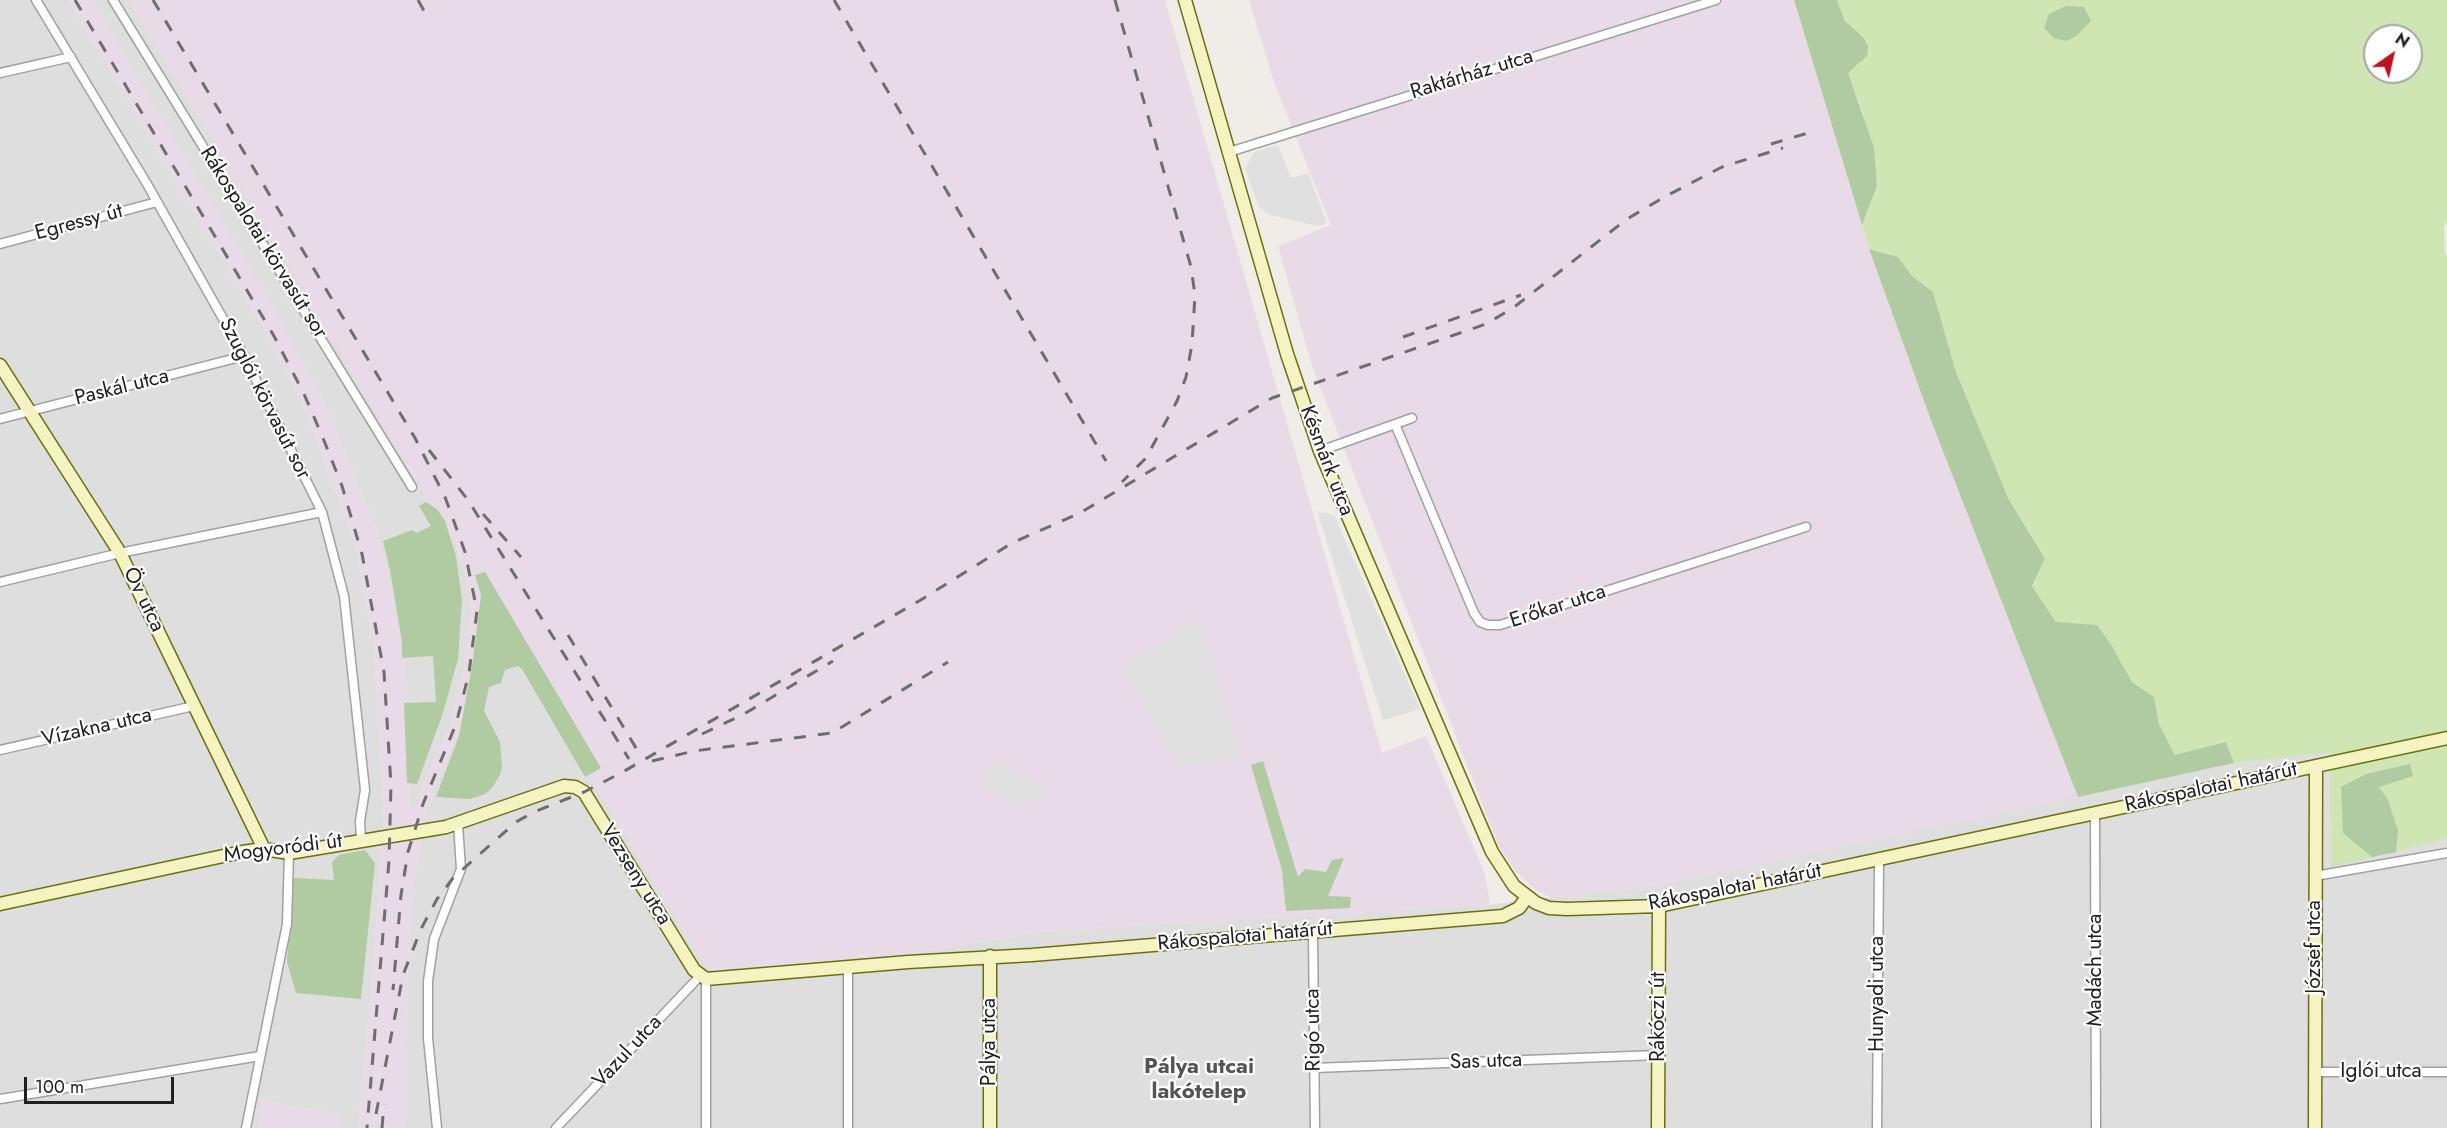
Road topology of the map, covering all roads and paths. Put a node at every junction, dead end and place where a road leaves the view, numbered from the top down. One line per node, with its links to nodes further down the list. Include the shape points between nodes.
1 (36, 0): 5 (street, Szuglói körvasút sor)
2 (113, 0): 17 (street, Rákospalotai körvasút sor)
3 (1185, 0): 7 (street, Késmárk utca)
4 (1716, 0): 7 (street, Raktárház utca)
5 (71, 57): 6 (street); 8 (street, Szuglói körvasút sor)
6 (0, 73)
7 (1228, 152): 16 (street, Késmárk utca, via 1287,354)
8 (157, 202): 9 (street, Egressy út); 10 (street, Szuglói körvasút sor)
9 (0, 244)
10 (244, 356): 12 (street, Paskál utca); 18 (street, Szuglói körvasút sor)
11 (0, 365): 12 (street, Öv utca)
12 (29, 411): 13 (street, Paskál utca); 20 (street, Öv utca)
13 (0, 418)
14 (1412, 418): 15 (street)
15 (1395, 424): 16 (street); 19 (street, Erőkar utca, via 1474,613 1488,625 1500,625)
16 (1320, 451): 35 (street, Késmárk utca, via 1492,852 1514,886)
17 (412, 487)
18 (322, 512): 20 (street); 29 (street, Szuglói körvasút sor, via 344,596 365,790)
19 (1806, 527)
20 (120, 553): 21 (street); 22 (street, Öv utca)
21 (0, 582)
22 (194, 706): 24 (street, Vízakna utca); 30 (street, Öv utca)
23 (2447, 738): 25 (street, Rákospalotai határút)
24 (0, 750)
25 (2316, 766): 27 (street, Rákospalotai határút); 34 (street, József utca)
26 (564, 786): 28 (street, Mogyoródi út); 41 (street, Vezseny utca, via 584,792 694,970)
27 (2095, 813): 33 (street, Rákospalotai határút); 57 (street, Madách utca)
28 (458, 824): 29 (street, Mogyoródi út); 49 (street, via 461,869 434,939 428,981 428,1038)
29 (361, 840): 31 (street, Mogyoródi út)
30 (264, 849): 31 (street, Mogyoródi út); 36 (street, Mogyoródi út)
31 (289, 853): 43 (street, via 287,924)
32 (2447, 853): 34 (street)
33 (1879, 859): 37 (street, Rákospalotai határút); 56 (street, Hunyadi utca)
34 (2315, 876): 45 (street, József utca)
35 (1527, 897): 37 (street, Rákospalotai határút, via 1549,908); 38 (street, Rákospalotai határút, via 1520,908 1503,916)
36 (0, 904)
37 (1659, 906): 42 (street, Rákóczi út)
38 (1313, 932): 39 (street, Rákospalotai határút); 44 (street, Rigó utca)
39 (990, 956): 40 (street, Rákospalotai határút); 53 (street, Pálya utca)
40 (848, 967): 41 (street, Rákospalotai határút); 52 (street)
41 (703, 977): 50 (street, Vazul utca); 51 (street)
42 (1658, 1055): 44 (street, Sas utca); 55 (street, Rákóczi út)
43 (260, 1056): 47 (street); 48 (street)
44 (1314, 1068): 54 (street, Rigó utca)
45 (2315, 1072): 46 (street, Iglói utca); 58 (street, József utca)
46 (2447, 1072)
47 (0, 1099)
48 (246, 1128)
49 (437, 1128)
50 (556, 1128)
51 (706, 1128)
52 (848, 1128)
53 (990, 1128)
54 (1315, 1128)
55 (1658, 1128)
56 (1877, 1128)
57 (2096, 1128)
58 (2315, 1128)

